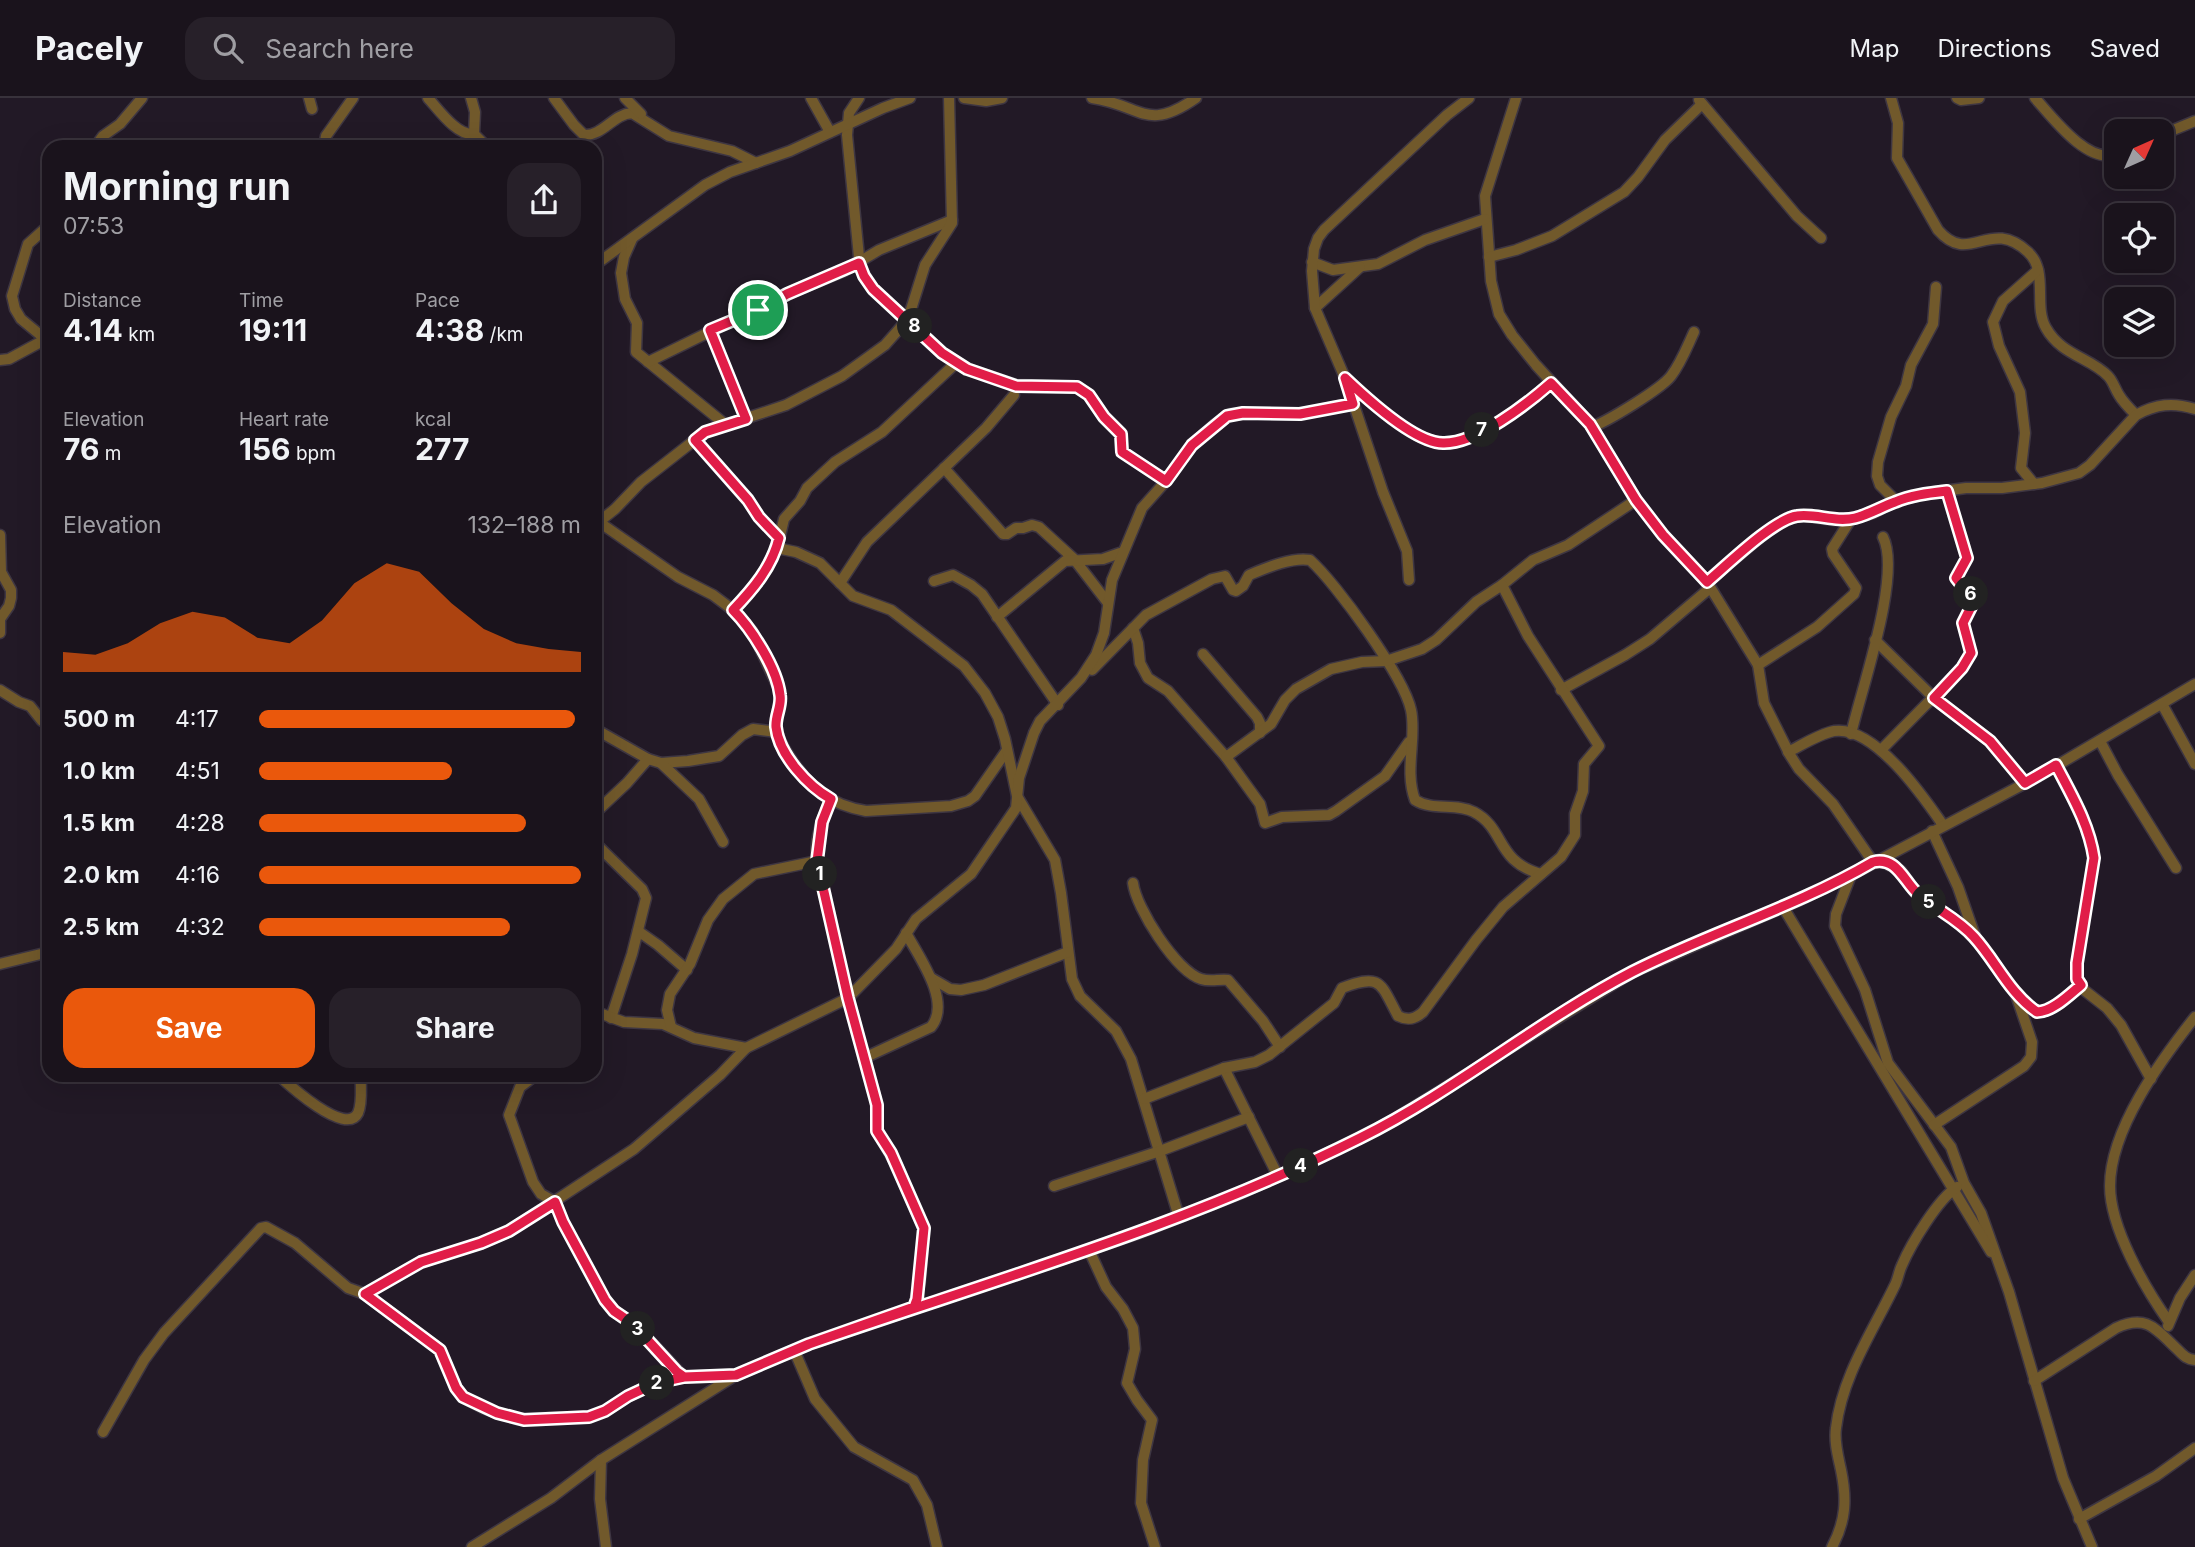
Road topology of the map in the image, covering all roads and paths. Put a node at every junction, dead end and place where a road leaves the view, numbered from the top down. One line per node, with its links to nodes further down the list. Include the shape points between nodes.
1 (142, 98): 28 (street)
2 (353, 98): 29 (street)
3 (428, 98): 27 (street, via 457,128)
4 (471, 98): 27 (street)
5 (554, 98): 23 (street, via 586,135 625,113 638,114)
6 (625, 98): 23 (street)
7 (811, 98): 26 (street)
8 (859, 98): 24 (street)
9 (910, 98): 24 (street)
10 (949, 98): 34 (street)
11 (964, 98): 12 (street)
12 (1003, 98)
13 (1092, 98): 14 (street, via 1153,116 1173,113)
14 (1196, 98)
15 (1469, 98): 40 (street, via 1320,234)
16 (1516, 98): 33 (street, via 1487,188)
17 (1891, 98): 43 (street, via 1898,123 1897,158 1938,230 1960,245 1991,238 2011,240 2028,251)
18 (1957, 98): 19 (street)
19 (1979, 98)
20 (2035, 98): 31 (street, via 2088,151)
21 (1700, 101): 37 (street); 38 (street, via 1624,192 1552,236)
22 (2195, 121): 25 (street)
23 (647, 122): 32 (street, via 678,140 732,151)
24 (847, 125): 26 (street); 41 (street)
25 (2174, 130)
26 (830, 132): 32 (street)
27 (474, 134): 30 (street)
28 (100, 140)
29 (326, 140)
30 (480, 140)
31 (2104, 156)
32 (757, 163): 36 (street, via 705,185)
33 (1485, 219): 38 (street); 42 (street, via 1425,240 1378,264)
34 (953, 220): 41 (street, via 879,250); 46 (street, via 925,265)
35 (42, 231): 49 (street, via 28,244 12,296 21,319)
36 (633, 237): 39 (street); 52 (street, via 622,264 622,283 636,323 635,351)
37 (1821, 238)
38 (1489, 257): 56 (street, via 1499,314)
39 (602, 260)
40 (1312, 262): 42 (street, via 1333,270); 45 (street)
41 (859, 263): 46 (street, via 873,289); 47 (street)
42 (1360, 267): 45 (street)
43 (2038, 270): 60 (street, via 2047,331 2071,354 2108,375); 67 (street, via 2003,301 1993,322 2020,392 2025,433 2021,468)
44 (1936, 287): 70 (street, via 1933,324 1910,366 1878,462 1880,485)
45 (1315, 308): 55 (street)
46 (908, 319): 53 (street); 61 (street, via 885,345 842,376 786,405)
47 (710, 330): 52 (street); 61 (street)
48 (1694, 332): 63 (street, via 1665,383)
49 (42, 334)
50 (42, 340): 51 (street)
51 (3, 360): 54 (street)
52 (648, 362): 62 (street)
53 (956, 363): 66 (street, via 1016,386 1083,389 1121,434 1122,452); 76 (street, via 882,432 816,479 784,519)
54 (0, 371)
55 (1345, 378): 56 (street, via 1401,424 1427,440 1446,444 1507,418); 58 (street)
56 (1551, 383): 63 (street)
57 (1014, 395): 65 (street)
58 (1353, 404): 66 (street, via 1300,414 1227,416 1192,445); 79 (street, via 1407,551)
59 (2195, 409): 60 (street, via 2165,404)
60 (2136, 415): 67 (street, via 2079,473)
61 (746, 419): 62 (street)
62 (726, 425): 64 (street)
63 (1592, 427): 69 (street)
64 (695, 440): 71 (street); 76 (street, via 748,500)
65 (944, 468): 78 (street, via 1003,534 1036,525); 81 (street, via 867,542)
66 (1166, 481): 84 (street, via 1140,512 1112,580)
67 (2034, 484): 68 (street)
68 (1947, 491): 70 (street); 97 (street, via 1967,558 1956,578 1974,601 1963,623 1971,653)
69 (1636, 500): 82 (street, via 1569,545 1534,559); 83 (street)
70 (1896, 501): 72 (street)
71 (602, 519)
72 (1851, 519): 83 (street, via 1790,517 1764,534); 92 (street, via 1832,549 1856,588 1854,594 1817,627)
73 (602, 527): 85 (street)
74 (0, 535): 88 (street, via 1,572 11,598 0,619)
75 (1883, 537): 89 (street, via 1888,574)
76 (778, 543): 81 (street, via 824,565); 85 (street, via 760,579)
77 (1121, 553): 78 (street, via 1103,559)
78 (1074, 559): 84 (street); 86 (street, via 1058,565)
79 (1409, 580)
80 (934, 581): 86 (street, via 953,575 968,583 982,594)
81 (840, 583): 107 (street, via 856,598 888,608 964,666 993,707)
82 (1502, 585): 91 (street, via 1476,602 1431,644); 96 (street)
83 (1708, 585): 92 (street); 96 (street, via 1677,617 1633,650)
84 (1108, 603): 93 (street, via 1103,638)
85 (733, 610): 101 (street, via 752,631 775,678 781,699)
86 (997, 617): 99 (street)
87 (1133, 628): 91 (street, via 1146,615 1218,576 1226,577 1236,592 1248,575 1308,560 1341,595); 93 (street); 110 (street, via 1148,678 1168,691)
88 (0, 633)
89 (1875, 640): 97 (street); 104 (street)
90 (1203, 654): 103 (street, via 1257,717)
91 (1386, 661): 103 (street, via 1362,662 1318,676 1289,695 1274,721); 105 (street, via 1411,709)
92 (1758, 665): 109 (street, via 1764,703)
93 (1081, 678): 99 (street)
94 (2195, 684): 98 (street)
95 (0, 690): 100 (street, via 30,706)
96 (1561, 690): 126 (street, via 1599,746 1584,764 1575,835 1561,857)
97 (1934, 698): 108 (street); 115 (street, via 1990,741)
98 (2162, 704): 106 (street); 113 (street)
99 (1058, 705): 116 (street, via 1034,733 1020,771)
100 (42, 721)
101 (777, 732): 112 (street, via 753,729 719,756); 117 (street, via 806,782)
102 (602, 733): 111 (street)
103 (1259, 733): 110 (street)
104 (1851, 734): 108 (street); 109 (street, via 1835,731)
105 (1411, 736): 110 (street, via 1385,776 1336,811 1266,823 1259,804); 126 (street, via 1416,801 1473,812 1492,830 1511,860)
106 (2100, 741): 114 (street); 125 (street)
107 (1007, 750): 116 (street); 117 (street, via 974,797 965,802 883,811 855,809)
108 (1881, 750): 119 (street)
109 (1788, 752): 124 (street)
110 (1226, 757)
111 (648, 759): 112 (street); 118 (street)
112 (661, 763): 121 (street, via 699,799)
113 (2195, 764)
114 (2056, 765): 115 (street); 138 (street, via 2082,816 2094,858 2077,963)
115 (2025, 783): 119 (street)
116 (1017, 796): 131 (street, via 1014,811 971,874 916,919); 133 (street, via 1055,860)
117 (831, 799): 123 (street, via 822,822)
118 (602, 806)
119 (1943, 825): 120 (street)
120 (1932, 831): 124 (street); 132 (street)
121 (723, 842)
122 (602, 850): 130 (street, via 646,898)
123 (817, 861): 136 (street, via 754,874 735,888 708,920); 140 (street)
124 (1876, 861): 127 (street); 132 (street, via 1901,871 1916,893)
125 (2176, 867)
126 (1541, 874): 145 (street, via 1503,907 1417,1017 1398,1016 1382,986 1369,980 1342,988 1334,1003)
127 (1851, 875): 129 (street); 155 (street, via 1835,926 1865,990 1888,1063)
128 (1133, 883): 145 (street, via 1172,958 1198,978 1228,981)
129 (1783, 907): 157 (street, via 1633,972 1388,1123); 160 (street)
130 (638, 931): 136 (street); 141 (street)
131 (906, 933): 137 (street); 140 (street)
132 (1976, 939): 139 (street)
133 (1068, 952): 137 (street, via 961,990); 153 (street, via 1076,989 1118,1033)
134 (42, 954): 135 (street)
135 (0, 964)
136 (687, 970): 144 (street, via 669,998)
137 (930, 978): 147 (street, via 939,1006 935,1023)
138 (2081, 985): 139 (street, via 2041,1013); 149 (street, via 2121,1025)
139 (2015, 993): 155 (street, via 2032,1042 2031,1057)
140 (848, 998): 146 (street); 147 (street)
141 (602, 1014)
142 (602, 1016): 144 (street)
143 (2195, 1017): 149 (street)
144 (671, 1027): 146 (street, via 694,1038)
145 (1280, 1046): 148 (street, via 1255,1062)
146 (746, 1048): 161 (street, via 646,1139)
147 (864, 1058): 167 (street, via 877,1105 877,1131 924,1228)
148 (1224, 1068): 153 (street); 154 (street)
149 (2151, 1079): 168 (street, via 2123,1126 2110,1186 2120,1230)
150 (286, 1082): 151 (street, via 322,1109 349,1120 359,1110)
151 (361, 1082)
152 (527, 1082): 161 (street, via 509,1115 533,1182)
153 (1144, 1099): 156 (street)
154 (1248, 1117): 156 (street); 157 (street)
155 (1934, 1125): 158 (street, via 1951,1147)
156 (1160, 1151): 159 (street); 162 (street)
157 (1278, 1176): 162 (street)
158 (1964, 1182): 160 (street); 164 (street)
159 (1054, 1186)
160 (1952, 1190): 164 (street); 183 (street, via 1901,1266 1841,1404 1835,1437 1845,1514)
161 (555, 1202): 166 (street, via 509,1231 421,1262); 173 (street, via 605,1300)
162 (1179, 1217): 163 (street)
163 (1089, 1250): 167 (street); 182 (street, via 1133,1328 1135,1349 1127,1383 1152,1420 1143,1460 1142,1503)
164 (2002, 1269): 174 (street)
165 (2195, 1275): 168 (street)
166 (365, 1294): 173 (street, via 440,1350 463,1397 515,1419 589,1417 656,1383); 175 (street, via 348,1288 295,1243 262,1227 164,1333)
167 (914, 1307): 170 (street)
168 (2169, 1322): 169 (street)
169 (2165, 1339): 171 (street, via 2186,1358); 174 (street, via 2141,1321 2131,1321)
170 (794, 1350): 172 (street); 181 (street, via 815,1399 845,1437 854,1447 907,1476 920,1490)
171 (2195, 1360)
172 (736, 1375): 173 (street); 177 (street)
173 (684, 1377)
174 (2034, 1381): 178 (street)
175 (103, 1432)
176 (2195, 1448): 178 (street)
177 (601, 1460): 179 (street, via 551,1498); 180 (street)
178 (2079, 1519): 184 (street)
179 (472, 1547)
180 (606, 1547)
181 (937, 1547)
182 (1155, 1547)
183 (1832, 1547)
184 (2092, 1547)

